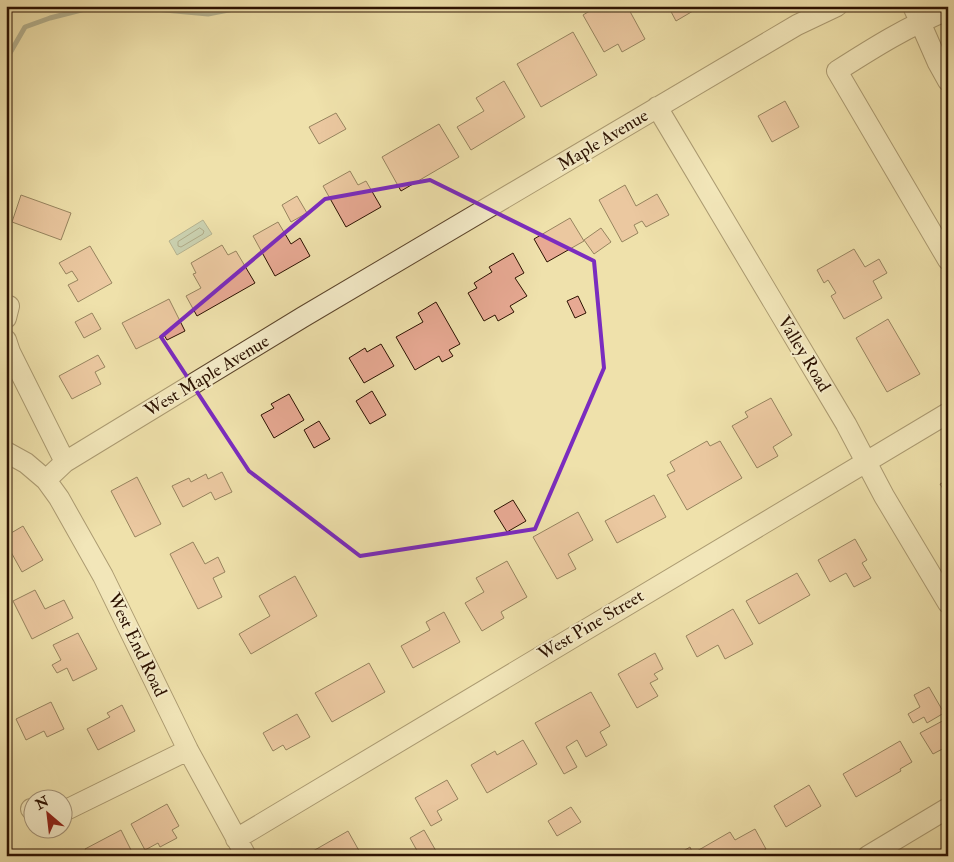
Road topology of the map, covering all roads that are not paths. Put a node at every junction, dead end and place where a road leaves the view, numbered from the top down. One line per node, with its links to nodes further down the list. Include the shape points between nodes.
1 (837, 6): 5 (street, Maple Avenue, via 798,25)
2 (948, 10): 3 (street)
3 (916, 14): 4 (street); 6 (street, via 837,71)
4 (948, 81)
5 (657, 107): 7 (street, Maple Avenue); 12 (street, Valley Road)
6 (948, 260)
7 (371, 277): 11 (street, West Maple Avenue)
8 (6, 340): 11 (street)
9 (948, 413): 12 (street, West Pine Street)
10 (6, 452): 13 (street, West End Road)
11 (65, 462): 13 (street, West Maple Avenue)
12 (866, 462): 14 (street, Valley Road); 18 (street, West Pine Street)
13 (46, 480): 15 (street, West End Road, via 103,576)
14 (948, 602)
15 (188, 750): 16 (street); 18 (street, West End Road)
16 (72, 807)
17 (948, 808): 20 (street)
18 (236, 838): 19 (street, West End Road)
19 (246, 856)
20 (868, 856)

